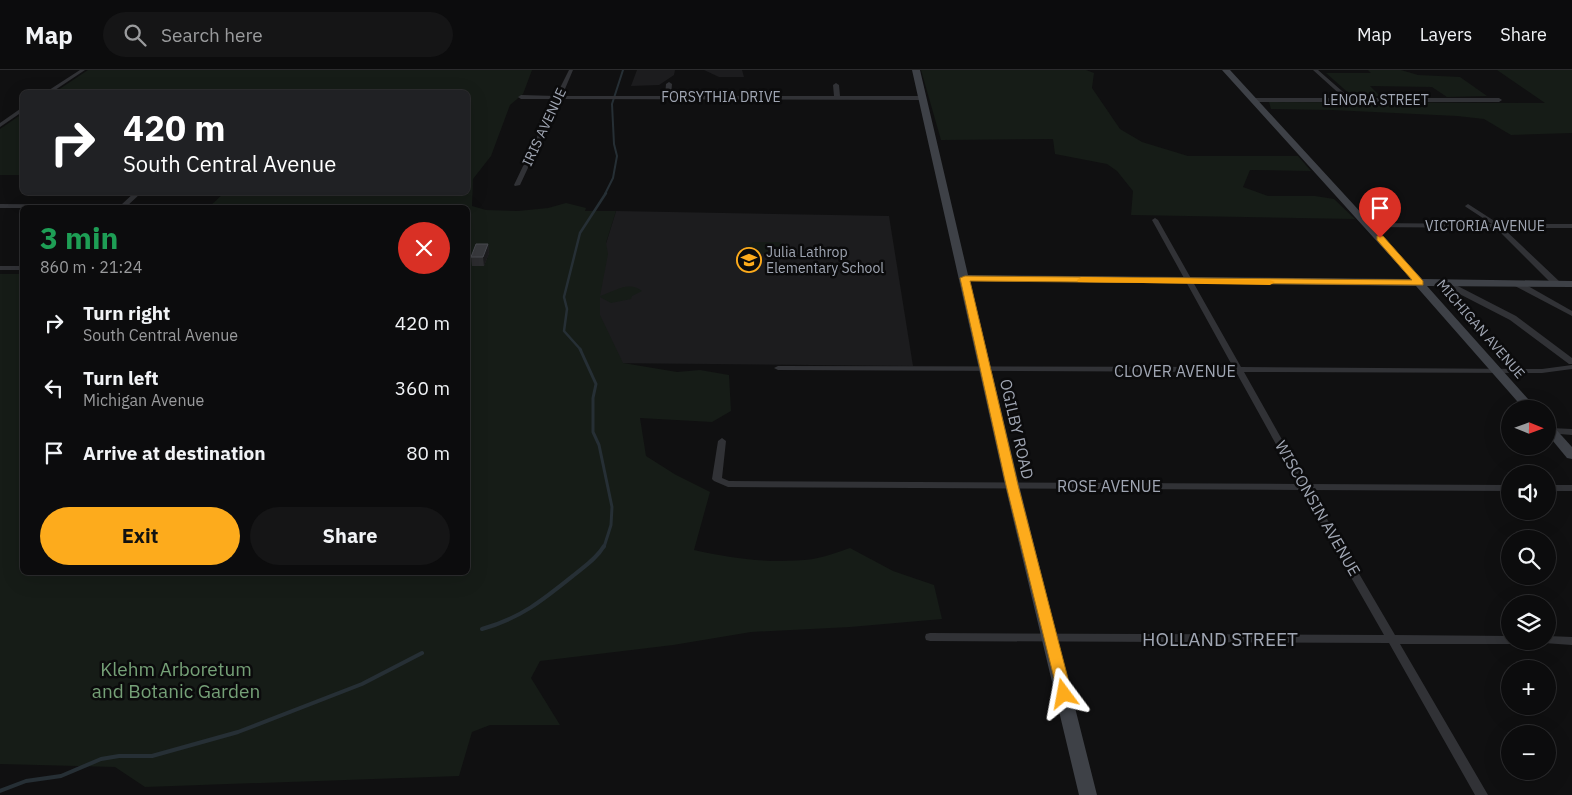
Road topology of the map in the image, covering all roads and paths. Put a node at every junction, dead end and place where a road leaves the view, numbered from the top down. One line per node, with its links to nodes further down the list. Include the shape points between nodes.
1 (83, 70): 9 (street)
2 (571, 70): 11 (street, IRIS AVENUE)
3 (916, 70): 15 (street, OGILBY ROAD)
4 (1226, 70): 16 (street, MICHIGAN AVENUE)
5 (1316, 70): 18 (street)
6 (669, 84): 12 (street)
7 (836, 85): 13 (street)
8 (753, 89): 14 (street)
9 (52, 90)
10 (521, 97): 11 (street, FORSYTHIA DRIVE)
11 (558, 97): 12 (street, FORSYTHIA DRIVE); 21 (street, IRIS AVENUE)
12 (668, 97): 14 (street, FORSYTHIA DRIVE)
13 (837, 97): 14 (street, FORSYTHIA DRIVE); 15 (street, FORSYTHIA DRIVE)
14 (754, 98)
15 (921, 98): 33 (street, OGILBY ROAD)
16 (1253, 100): 18 (street, LENORA STREET); 28 (street, MICHIGAN AVENUE)
17 (1499, 100): 18 (street, LENORA STREET)
18 (1350, 101)
19 (20, 111): 20 (street)
20 (0, 125)
21 (517, 185)
22 (135, 195): 23 (street)
23 (123, 205)
24 (0, 206): 25 (street)
25 (20, 206)
26 (1468, 206): 30 (street)
27 (1155, 220): 34 (street, WISCONSIN AVENUE)
28 (1368, 225): 30 (street, VICTORIA AVENUE); 35 (street, MICHIGAN AVENUE)
29 (1572, 226): 30 (street, VICTORIA AVENUE)
30 (1499, 227): 38 (street)
31 (0, 268): 32 (street)
32 (20, 268)
33 (965, 278): 34 (street); 44 (street, OGILBY ROAD)
34 (1190, 282): 35 (street); 46 (street, WISCONSIN AVENUE)
35 (1420, 283): 36 (street); 45 (street, MICHIGAN AVENUE)
36 (1445, 283): 37 (street); 41 (street, via 1513,318)
37 (1516, 283): 38 (street); 40 (street)
38 (1556, 284): 39 (street)
39 (1572, 284)
40 (1572, 314)
41 (1572, 362)
42 (1572, 367): 45 (street, CLOVER AVENUE, via 1542,371)
43 (778, 368): 44 (street, CLOVER AVENUE)
44 (986, 369): 46 (street, CLOVER AVENUE); 53 (street, OGILBY ROAD)
45 (1497, 370): 46 (street, CLOVER AVENUE); 47 (street, MICHIGAN AVENUE)
46 (1241, 372): 54 (street, WISCONSIN AVENUE)
47 (1523, 400)
48 (1556, 430): 49 (street)
49 (1572, 432)
50 (1556, 437): 52 (street)
51 (722, 441): 53 (street, ROSE AVENUE, via 717,478 728,484)
52 (1572, 455)
53 (1012, 485): 54 (street, ROSE AVENUE); 59 (street, OGILBY ROAD)
54 (1304, 487): 55 (street, ROSE AVENUE); 60 (street, WISCONSIN AVENUE)
55 (1501, 488)
56 (1556, 488): 57 (street)
57 (1572, 488)
58 (930, 637): 59 (street, HOLLAND STREET)
59 (1051, 638): 60 (street, HOLLAND STREET); 64 (street, OGILBY ROAD)
60 (1394, 639): 61 (street, HOLLAND STREET); 65 (street, WISCONSIN AVENUE)
61 (1501, 640)
62 (1556, 640): 63 (street)
63 (1572, 640)
64 (1088, 795)
65 (1482, 795)

